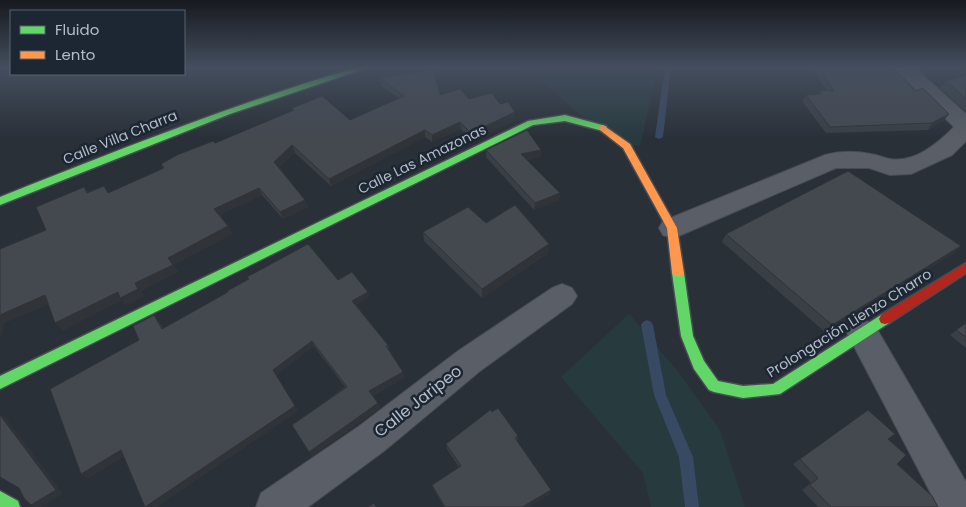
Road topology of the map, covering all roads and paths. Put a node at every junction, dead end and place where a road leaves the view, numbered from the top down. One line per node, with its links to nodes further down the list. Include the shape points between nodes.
1 (287, 91): 4 (street, Calle Villa Charra, via 180,129)
2 (931, 91): 3 (street)
3 (966, 127): 5 (street, via 944,150 911,166 890,167 871,161 832,160)
4 (0, 201)
5 (672, 228): 9 (street, Calle Las Amazonas, via 627,146 601,126 565,118 531,123); 10 (street, Calle Las Amazonas, via 687,336 698,365)
6 (966, 267): 8 (street, Prolongación Lienzo Charro)
7 (562, 296): 13 (street, Calle Jaripeo, via 469,361 371,439)
8 (863, 333): 10 (street, Prolongación Lienzo Charro, via 775,390 743,392); 14 (street)
9 (0, 383)
10 (714, 386)
11 (0, 499): 12 (street)
12 (12, 507)
13 (275, 507)
14 (959, 507)

